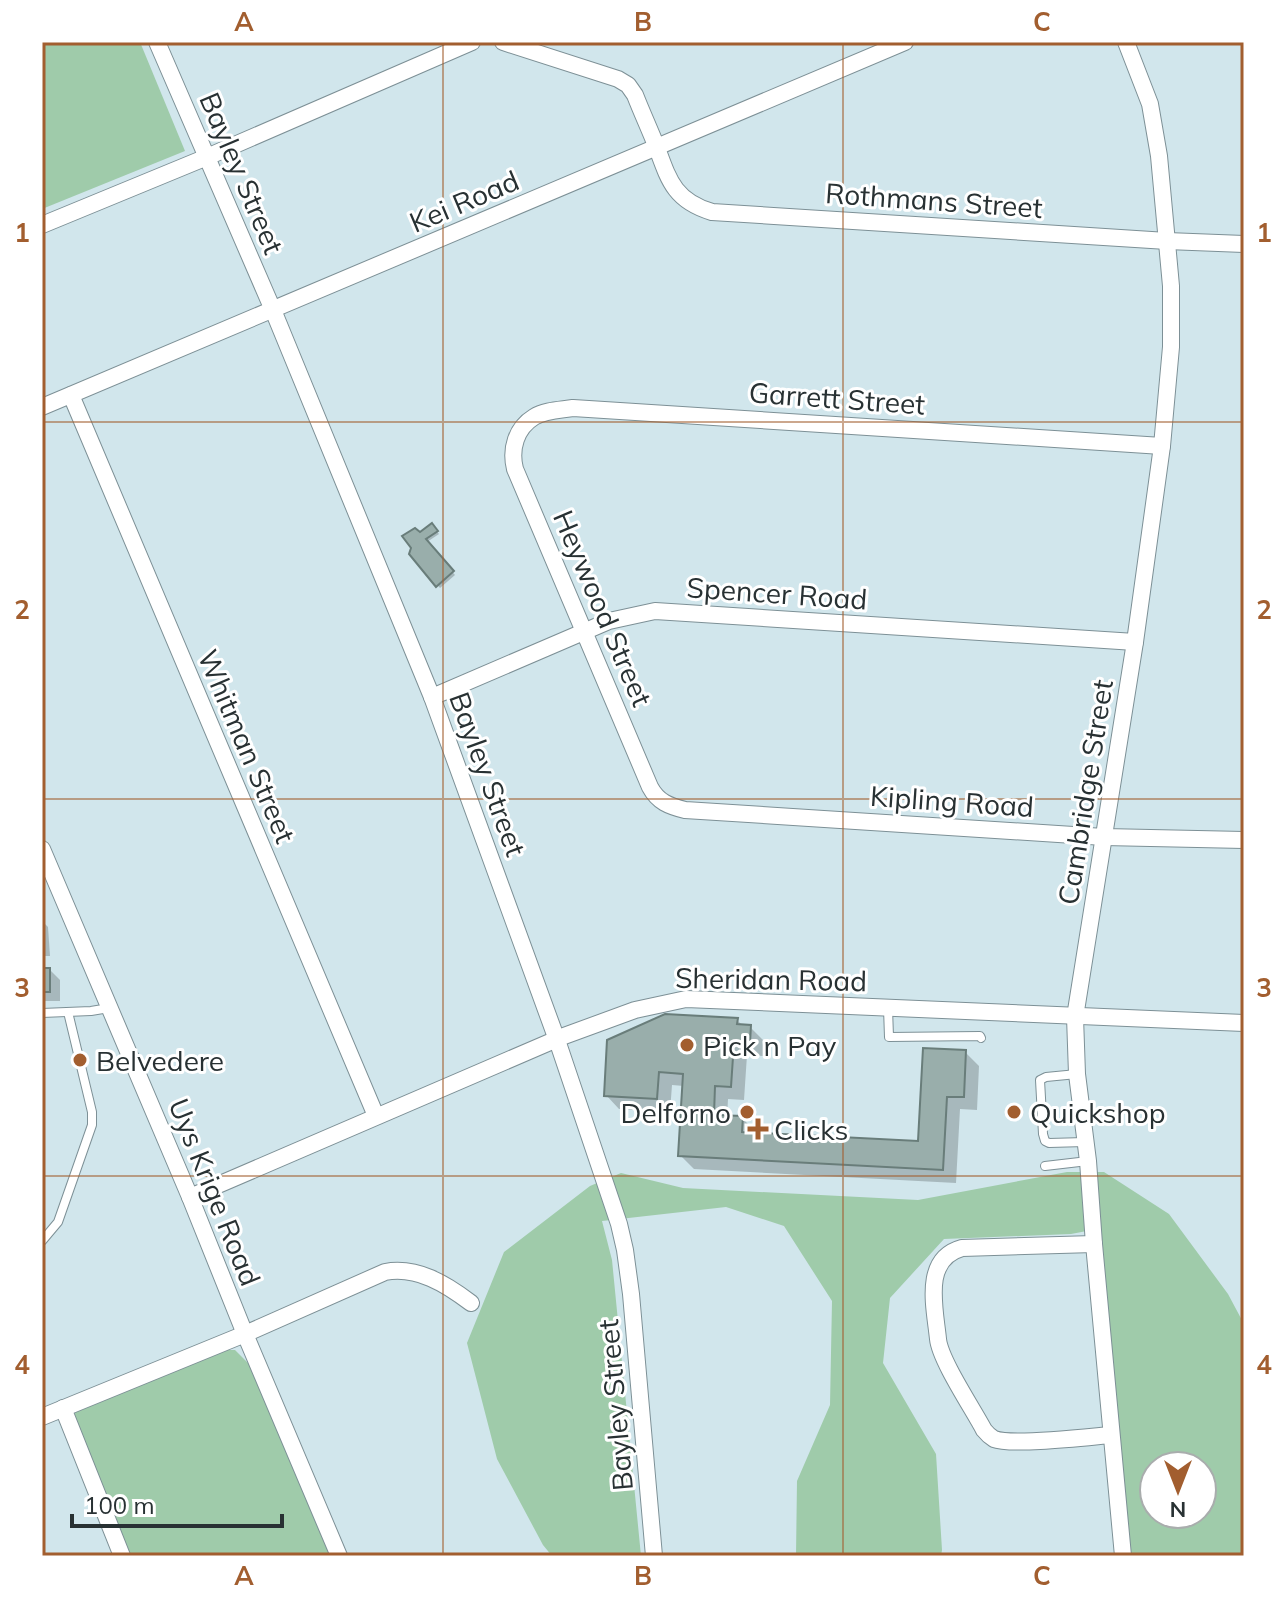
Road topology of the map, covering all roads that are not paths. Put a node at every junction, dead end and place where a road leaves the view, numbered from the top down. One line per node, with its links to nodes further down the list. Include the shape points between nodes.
1 (157, 42): 7 (street, Bayley Street)
2 (472, 42): 7 (street)
3 (503, 42): 6 (street, Rothmans Street, via 628,85)
4 (905, 42): 6 (street, Kei Road)
5 (1126, 42): 9 (street, Cambridge Street, via 1153,119)
6 (656, 147): 9 (street, Rothmans Street, via 675,191 712,212); 11 (street, Kei Road)
7 (207, 157): 8 (street); 11 (street, Bayley Street)
8 (42, 225)
9 (1167, 241): 10 (street, Rothmans Street); 15 (street, Cambridge Street, via 1171,347)
10 (1244, 244)
11 (273, 310): 12 (street, Kei Road); 18 (street, Bayley Street)
12 (71, 395): 13 (street, Kei Road); 32 (street, Whitman Street)
13 (42, 407)
14 (518, 434): 15 (street, Garrett Street, via 533,417 573,408); 16 (street, Heywood Street, via 515,469)
15 (1162, 446): 17 (street, Cambridge Street)
16 (585, 630): 17 (street, Spencer Road, via 655,611); 18 (street, Spencer Road); 19 (street, Heywood Street)
17 (1135, 642): 20 (street, Cambridge Street)
18 (432, 697): 30 (street, Bayley Street)
19 (658, 799): 20 (street, Kipling Road, via 685,810)
20 (1104, 837): 21 (street, Kipling Road); 27 (street, Cambridge Street)
21 (1244, 840)
22 (42, 849): 24 (street, Uys Krige Road)
23 (888, 1007): 27 (street, Sheridan Road); 29 (lane, via 889,1037); 30 (street, Sheridan Road, via 686,999 635,1010)
24 (110, 1008): 25 (lane); 36 (street, Uys Krige Road)
25 (68, 1012): 26 (lane); 37 (lane, via 92,1125 58,1222)
26 (42, 1013)
27 (1075, 1017): 28 (street, Sheridan Road); 31 (street, Cambridge Street)
28 (1244, 1023)
29 (981, 1038)
30 (557, 1040): 32 (street, Sheridan Road); 46 (street, Bayley Street, via 625,1250)
31 (1077, 1074): 33 (street, Cambridge Street); 33 (lane, via 1040,1080 1043,1134 1049,1143)
32 (376, 1116): 36 (street, Sheridan Road)
33 (1085, 1142): 34 (street, Cambridge Street)
34 (1088, 1161): 35 (lane); 38 (street, Cambridge Street)
35 (1045, 1166)
36 (190, 1197): 40 (street, Uys Krige Road)
37 (42, 1241)
38 (1094, 1244): 43 (street, Cambridge Street); 43 (street, via 953,1251 933,1279 938,1339 993,1438)
39 (471, 1303): 40 (street, via 448,1286 397,1270)
40 (245, 1334): 41 (street); 45 (street, Uys Krige Road)
41 (63, 1408): 42 (street); 44 (street)
42 (42, 1417)
43 (1111, 1435): 47 (street, Cambridge Street)
44 (122, 1556)
45 (339, 1556)
46 (654, 1556)
47 (1123, 1556)

